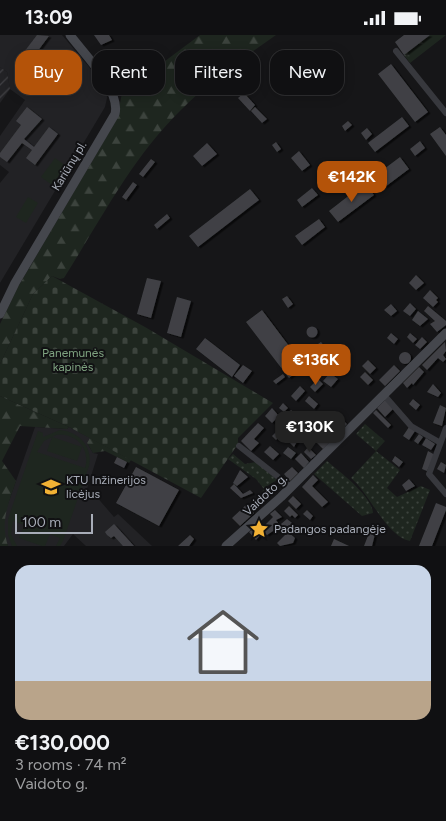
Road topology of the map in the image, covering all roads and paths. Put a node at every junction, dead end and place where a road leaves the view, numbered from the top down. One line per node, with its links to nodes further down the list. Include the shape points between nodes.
1 (70, 35): 4 (street, Kariūnų pl., via 111,90 117,105 115,114 14,283)
2 (396, 51): 3 (street)
3 (446, 113)
4 (0, 314)
5 (446, 333): 6 (street, Vaidoto g.)
6 (384, 395): 8 (street, via 411,426); 10 (street, Vaidoto g.)
7 (446, 428): 8 (street)
8 (439, 443): 11 (street, via 429,474)
9 (239, 446): 10 (street)
10 (292, 487): 12 (street, Vaidoto g.)
11 (446, 495)
12 (226, 546)

